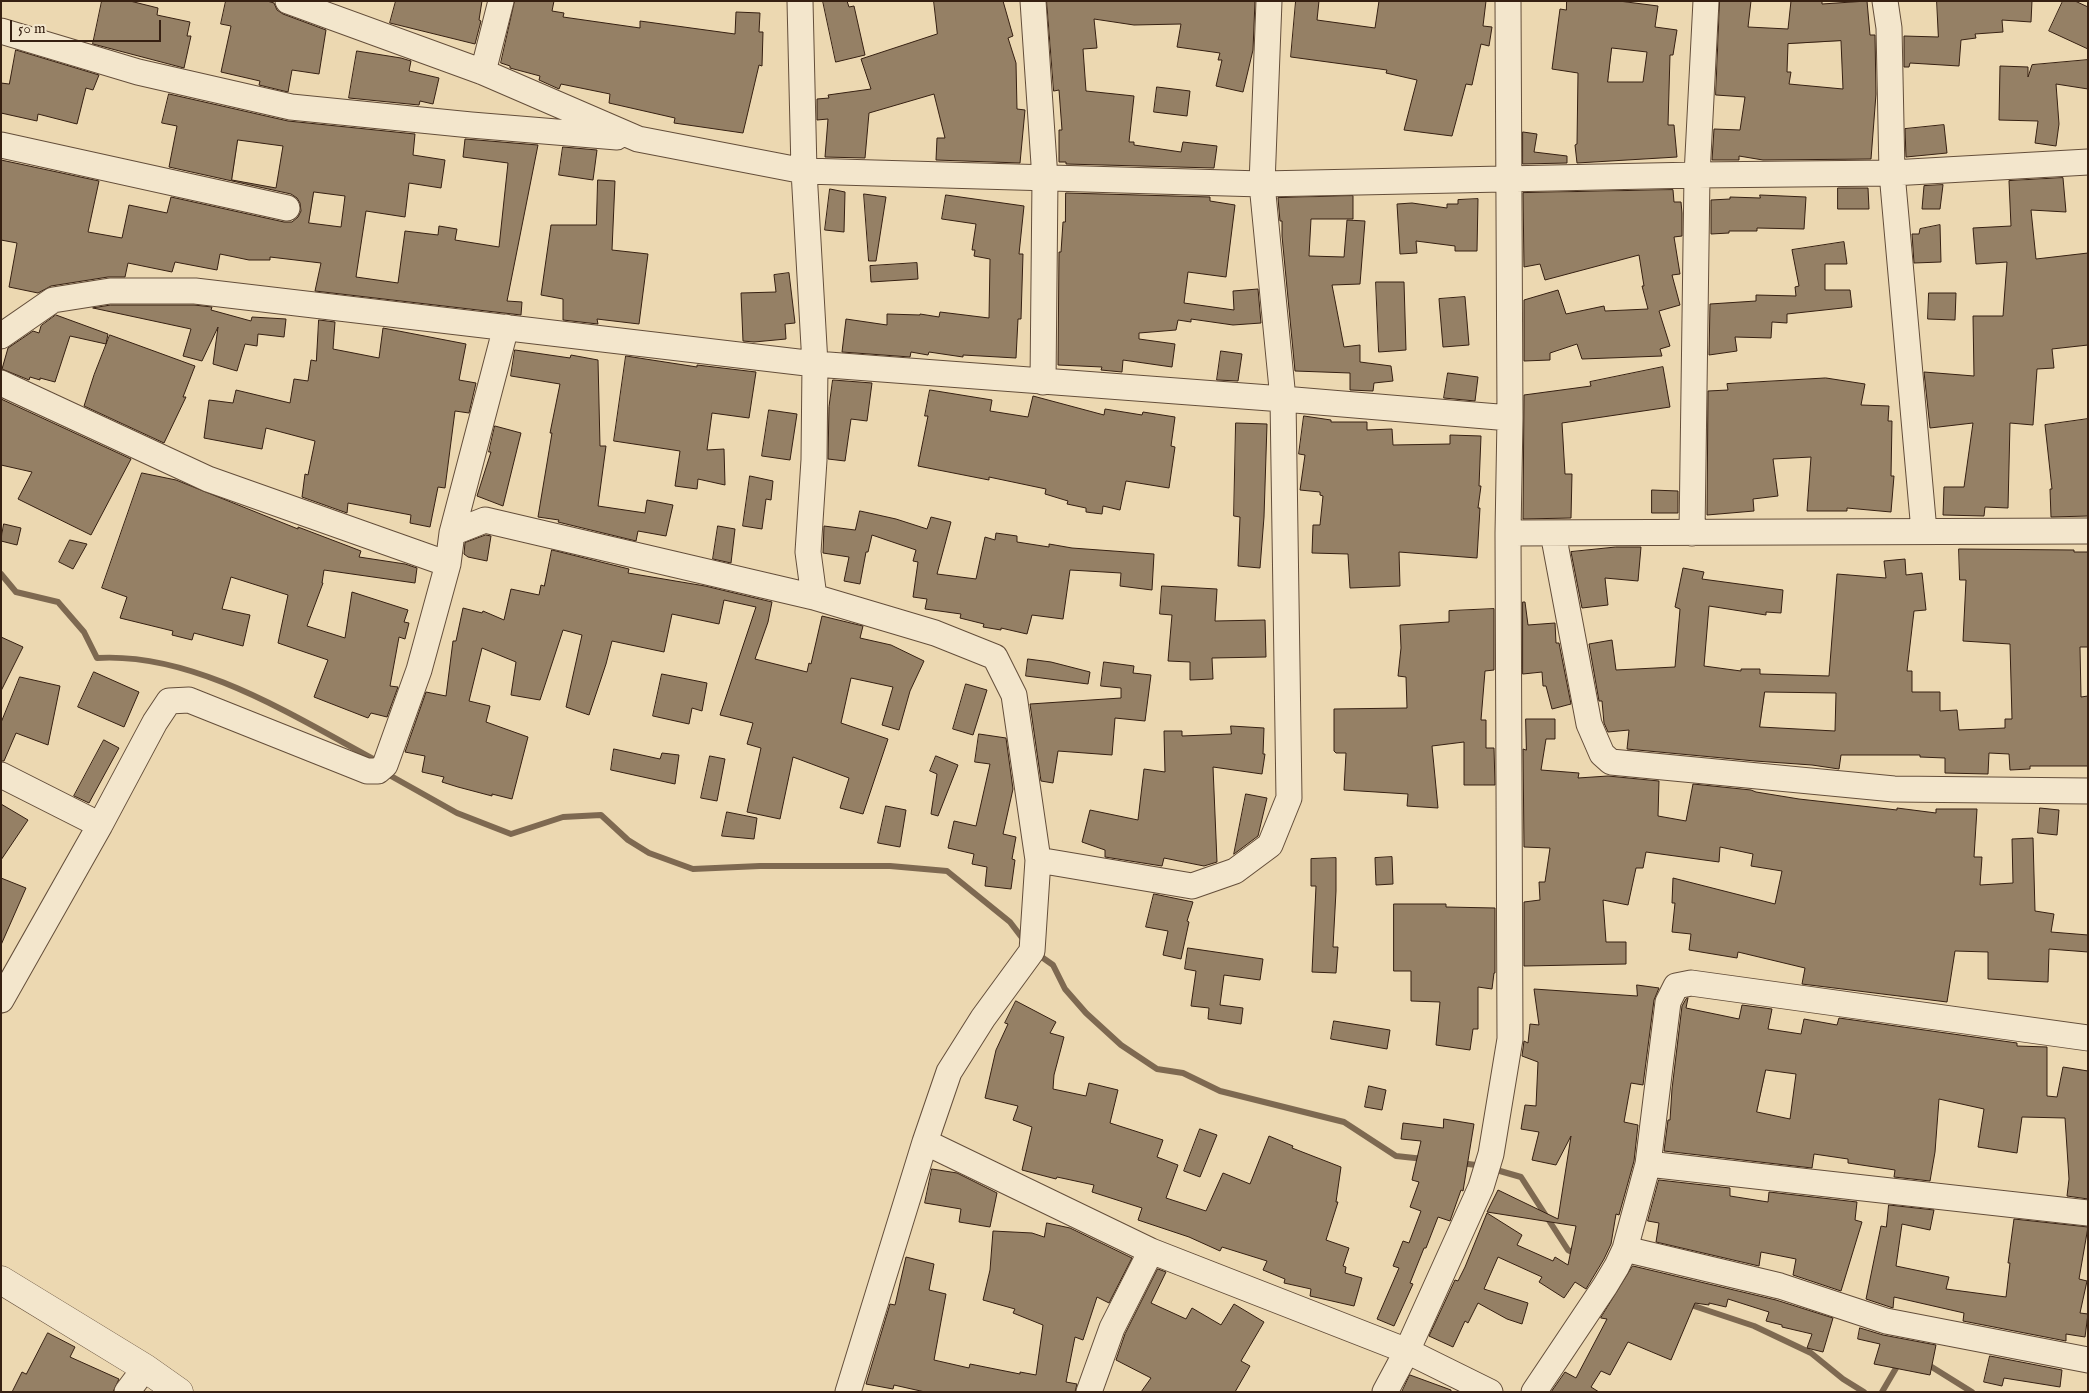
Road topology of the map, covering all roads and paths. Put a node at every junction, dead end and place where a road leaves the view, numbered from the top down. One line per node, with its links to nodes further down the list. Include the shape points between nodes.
1 (501, 1): 10 (street)
2 (800, 1): 14 (street)
3 (1033, 1): 17 (street)
4 (1269, 1): 19 (street)
5 (1508, 1): 18 (street)
6 (1706, 1): 16 (street)
7 (1885, 1): 15 (street, via 1889,28)
8 (296, 2): 10 (street)
9 (1, 31): 11 (street, via 138,72 292,107)
10 (483, 72): 11 (street)
11 (638, 138): 14 (street)
12 (1, 145): 20 (street)
13 (2088, 162): 15 (street)
14 (804, 170): 17 (street); 23 (street)
15 (1892, 173): 16 (street); 28 (street)
16 (1697, 174): 18 (street); 30 (street)
17 (1045, 179): 19 (street); 24 (street)
18 (1510, 179): 19 (street); 27 (street)
19 (1262, 184): 26 (street)
20 (287, 208)
21 (506, 327): 22 (street, via 195,291 110,291 53,300); 23 (street); 31 (street)
22 (1, 336)
23 (815, 364): 24 (street); 35 (street, via 814,460 808,552)
24 (1043, 382): 26 (street)
25 (1, 383): 34 (street, via 208,479)
26 (1283, 399): 27 (street); 39 (street, via 1289,798 1270,845 1235,871 1192,886)
27 (1510, 418): 32 (street)
28 (1924, 531): 29 (street); 30 (street)
29 (2088, 531)
30 (1692, 532): 33 (street)
31 (452, 533): 34 (street); 35 (street, via 485,520)
32 (1508, 533): 33 (street); 48 (street, via 1510,1039 1490,1154 1480,1187)
33 (1553, 533): 37 (street, via 1589,724 1602,754 1611,762 1894,789)
34 (448, 564): 38 (street, via 419,670 385,765 378,771 367,771 189,700 169,701)
35 (814, 597): 39 (street, via 935,633 995,657 1014,695)
36 (1, 775): 38 (street)
37 (2088, 791)
38 (100, 825): 40 (street)
39 (1038, 860): 42 (street, via 1032,951 982,1018 949,1072)
40 (1, 1000)
41 (2088, 1038): 43 (street, via 1691,983 1676,986 1668,1002)
42 (925, 1142): 46 (street); 53 (street)
43 (1648, 1164): 44 (street); 45 (street)
44 (2088, 1213)
45 (1625, 1249): 49 (street, via 1780,1286 1886,1321); 57 (street, via 1605,1286)
46 (1151, 1251): 48 (street); 54 (street, via 1112,1328)
47 (1, 1280): 50 (street)
48 (1407, 1350): 55 (street); 56 (street)
49 (2088, 1360)
50 (145, 1368): 51 (street); 52 (street)
51 (127, 1392)
52 (179, 1392)
53 (848, 1392)
54 (1089, 1392)
55 (1384, 1392)
56 (1490, 1392)
57 (1534, 1392)

